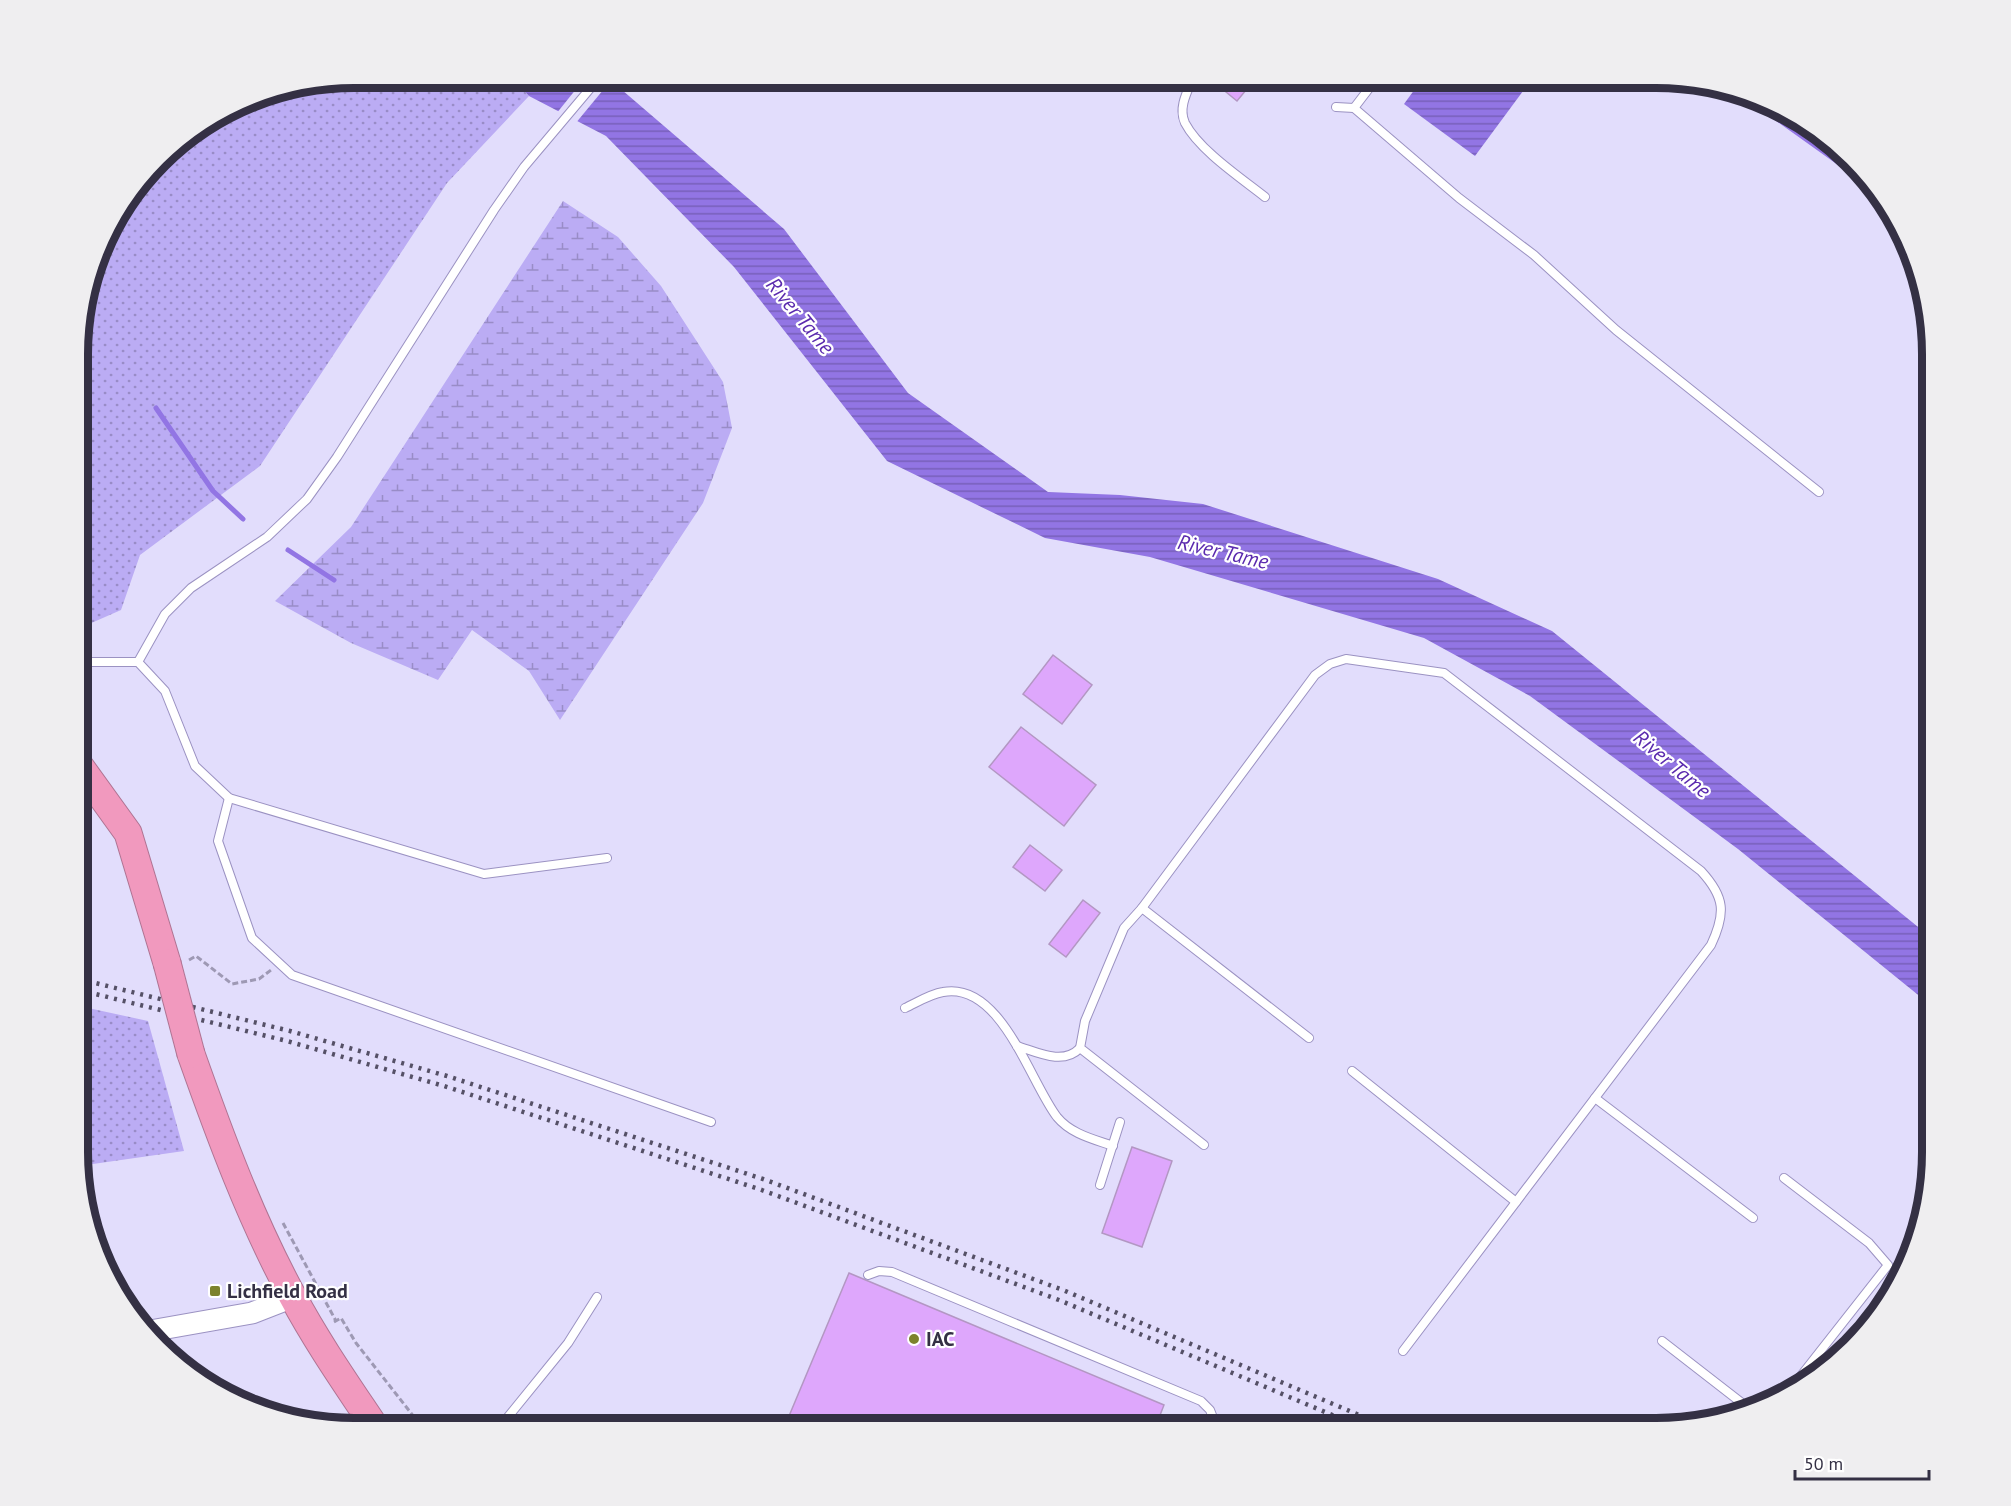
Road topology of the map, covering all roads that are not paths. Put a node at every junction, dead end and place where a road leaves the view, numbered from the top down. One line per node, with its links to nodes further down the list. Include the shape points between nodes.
1 (589, 89): 8 (lane, via 494,210 338,457 307,499 267,537 191,588 165,614)
2 (1188, 89): 6 (lane, via 1183,99 1184,122 1203,144)
3 (1369, 89): 5 (lane)
4 (1336, 107): 5 (lane)
5 (1354, 108): 7 (lane, via 1459,198 1534,255 1616,330)
6 (1265, 197)
7 (1819, 492)
8 (138, 662): 9 (lane); 11 (lane, via 165,691 195,766)
9 (89, 663)
10 (88, 776): 29 (highway, bridge, via 128,833 178,965 190,1054 256,1220)
11 (229, 798): 12 (lane, via 484,874); 20 (lane, via 218,841 252,938 292,975)
12 (606, 858)
13 (1142, 908): 15 (lane); 17 (lane, via 1124,928 1085,1020); 19 (lane, via 1315,675 1346,659 1444,673 1701,871 1716,887 1722,923 1712,945)
14 (905, 1008): 16 (lane, via 943,992 968,994 989,1008)
15 (1309, 1038)
16 (1017, 1046): 17 (lane, via 1061,1059 1074,1055); 23 (lane, via 1058,1118 1078,1134)
17 (1080, 1048): 22 (lane)
18 (1352, 1071): 26 (lane)
19 (1595, 1098): 26 (lane); 27 (lane)
20 (711, 1122)
21 (1120, 1122): 23 (lane)
22 (1204, 1145)
23 (1113, 1146): 25 (lane)
24 (1784, 1178): 34 (lane, via 1869,1243 1888,1265)
25 (1100, 1185)
26 (1516, 1202): 33 (lane)
27 (1753, 1218)
28 (868, 1275): 38 (lane, via 892,1272 1201,1401)
29 (293, 1297): 31 (main road, via 252,1313); 36 (highway, via 325,1327)
30 (597, 1297): 37 (lane, via 568,1343)
31 (157, 1330)
32 (1662, 1341): 35 (lane)
33 (1403, 1352)
34 (1804, 1373)
35 (1742, 1403)
36 (370, 1418)
37 (507, 1418)
38 (1213, 1418)

